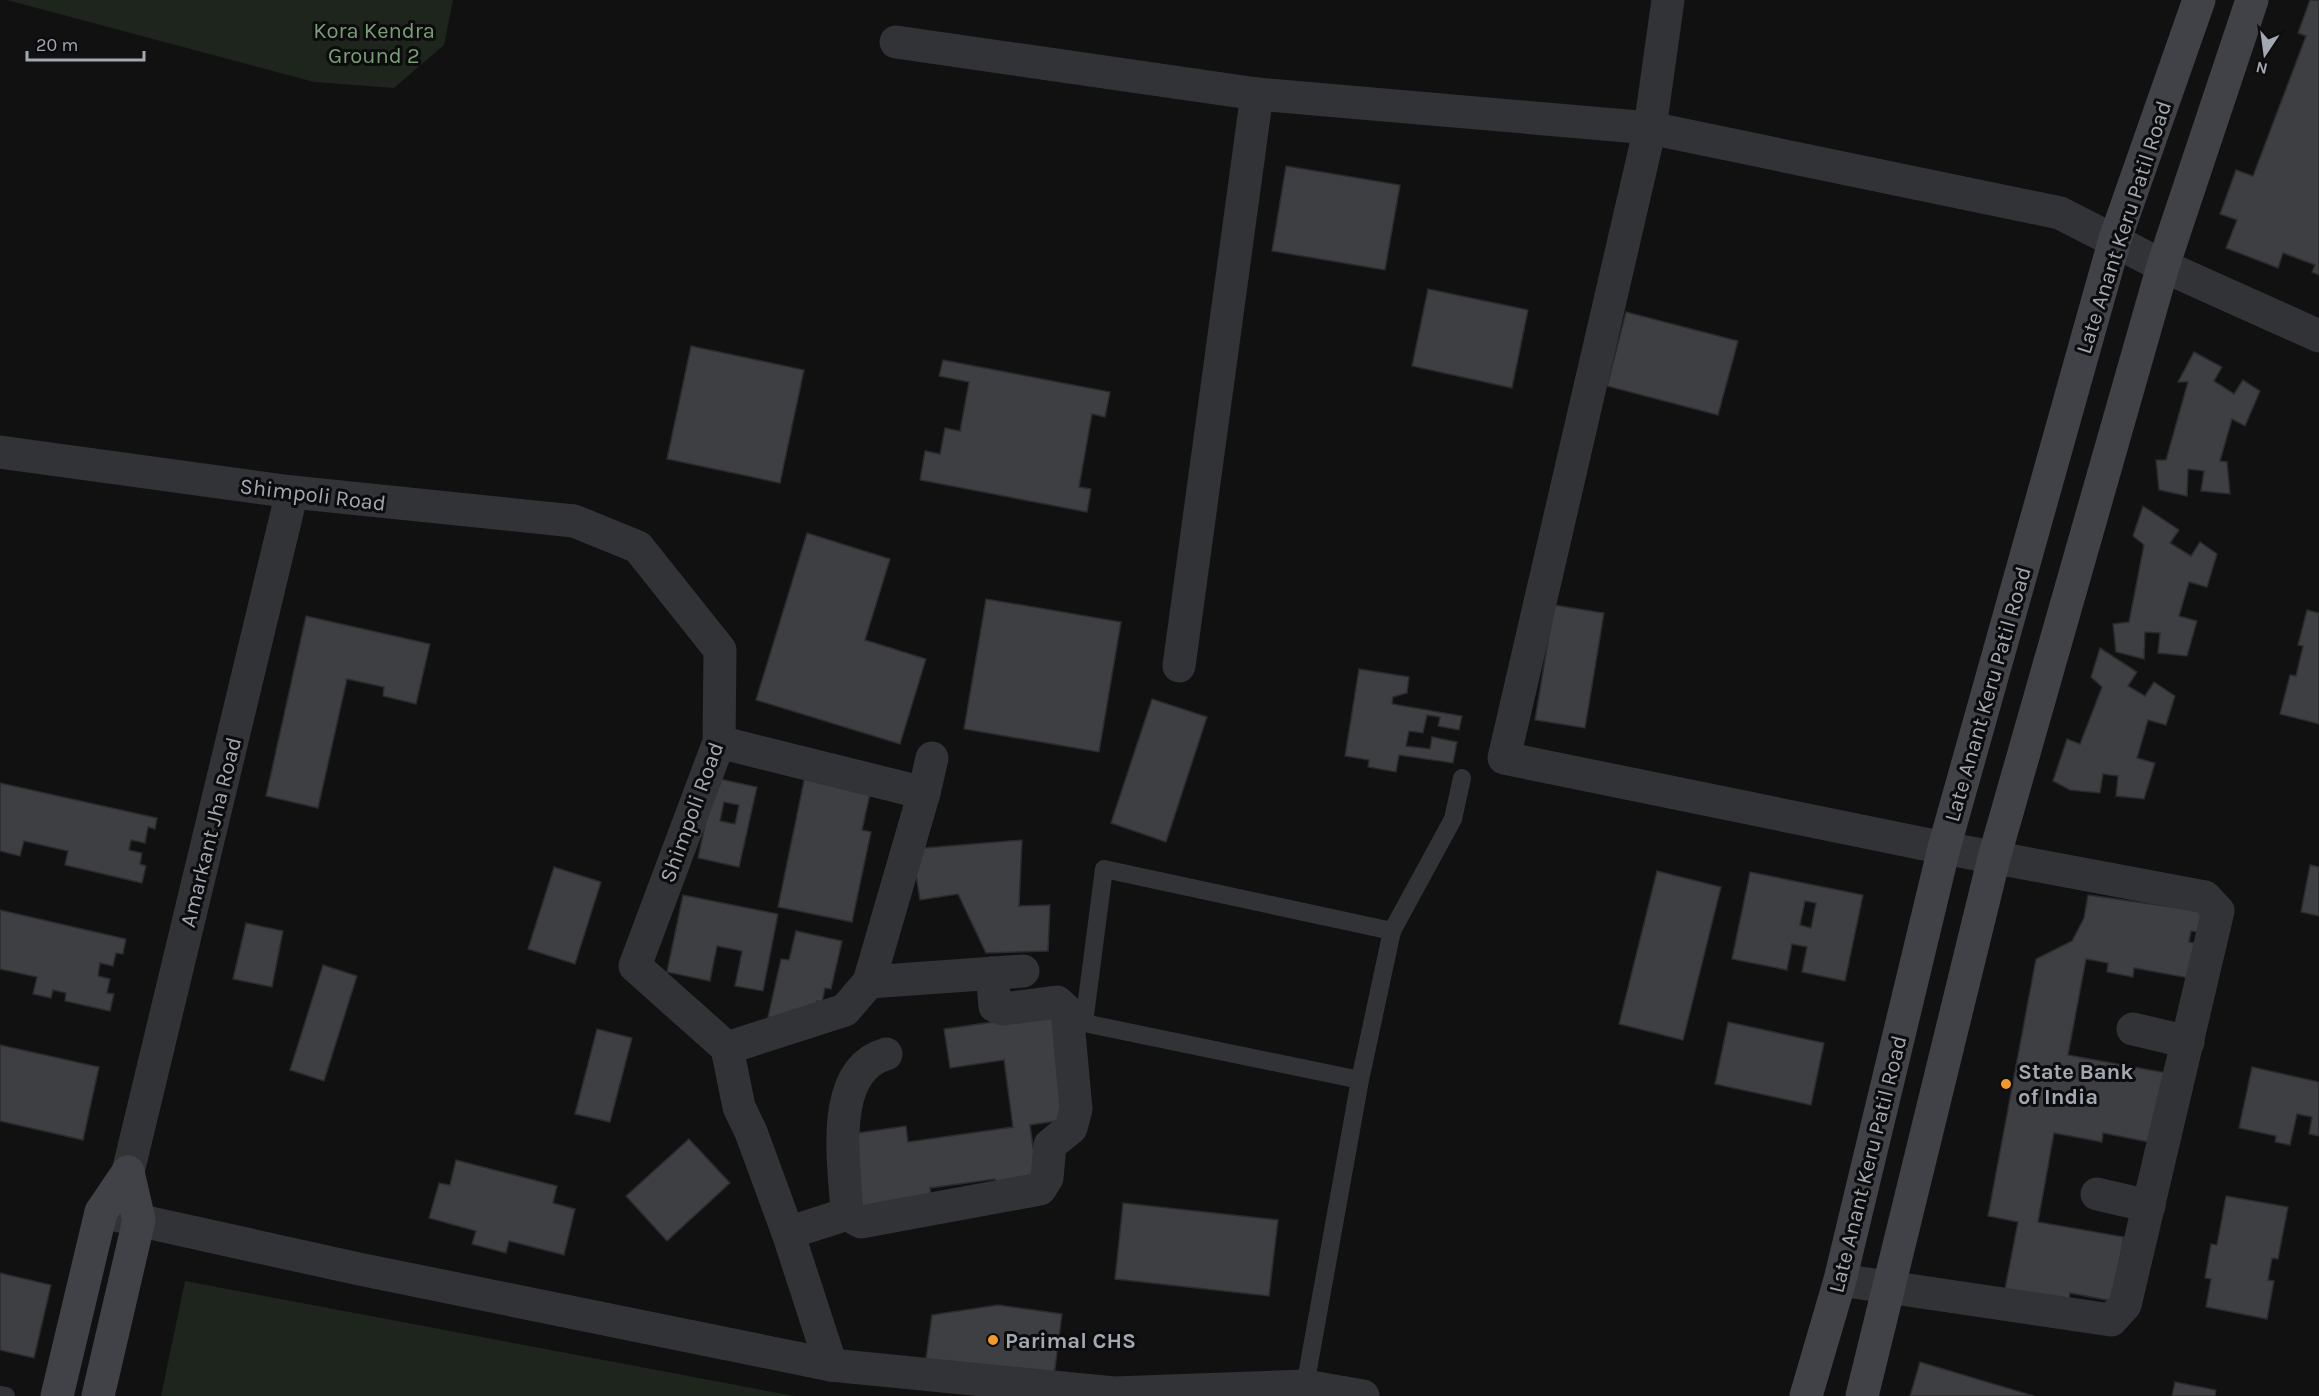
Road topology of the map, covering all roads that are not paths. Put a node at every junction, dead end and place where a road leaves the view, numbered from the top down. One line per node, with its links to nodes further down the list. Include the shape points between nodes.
1 (1668, 0): 6 (street)
2 (2199, 0): 7 (street, Late Anant Keru Patil Road)
3 (2252, 0): 8 (street)
4 (896, 42): 5 (street)
5 (1257, 94): 6 (street); 12 (street)
6 (1650, 128): 7 (street, via 2060,213); 17 (street, via 1504,758)
7 (2115, 239): 8 (street); 17 (street, Late Anant Keru Patil Road)
8 (2163, 266): 9 (street); 18 (street)
9 (2319, 336)
10 (0, 452): 11 (street, Shimpoli Road)
11 (292, 492): 13 (street, Shimpoli Road, via 574,521 638,547 720,650); 26 (street, Amarkant Jha Road)
12 (1179, 666)
13 (719, 742): 16 (street); 23 (street, Shimpoli Road, via 634,966)
14 (932, 758): 16 (street)
15 (1462, 778): 19 (lane, via 1453,819)
16 (924, 793): 20 (street)
17 (1944, 848): 18 (street); 33 (street, Late Anant Keru Patil Road)
18 (1994, 858): 22 (street, via 2205,897 2218,912); 34 (street)
19 (1392, 931): 25 (lane); 25 (lane, via 1104,869 1084,1023)
20 (869, 982): 23 (street, via 845,1010); 30 (street, via 1007,972 995,1006 1003,1009 1057,1002 1067,1011 1076,1109 1071,1128 1050,1144 1047,1178 1040,1189 861,1222)
21 (2133, 1029): 22 (street)
22 (2188, 1041): 28 (street)
23 (727, 1048): 32 (street, via 739,1107)
24 (886, 1054): 30 (street, via 871,1059 854,1079 846,1107 842,1130)
25 (1360, 1080): 36 (lane)
26 (128, 1172): 29 (street, Amarkant Jha Road); 31 (street, Amarkant Jha Road)
27 (2097, 1194): 28 (street)
28 (2149, 1206): 34 (street, via 2126,1305 2111,1320)
29 (101, 1212): 31 (street); 39 (street, Amarkant Jha Road)
30 (847, 1214): 32 (street)
31 (139, 1220): 35 (street); 40 (street, Amarkant Jha Road)
32 (788, 1233): 35 (street)
33 (1840, 1281): 34 (street); 42 (street, Late Anant Keru Patil Road)
34 (1888, 1288): 43 (street)
35 (831, 1365): 36 (street, via 1114,1393)
36 (1305, 1386): 41 (street)
37 (0, 1395): 38 (lane)
38 (6, 1396)
39 (57, 1396)
40 (98, 1396)
41 (1363, 1396)
42 (1806, 1396)
43 (1862, 1396)

